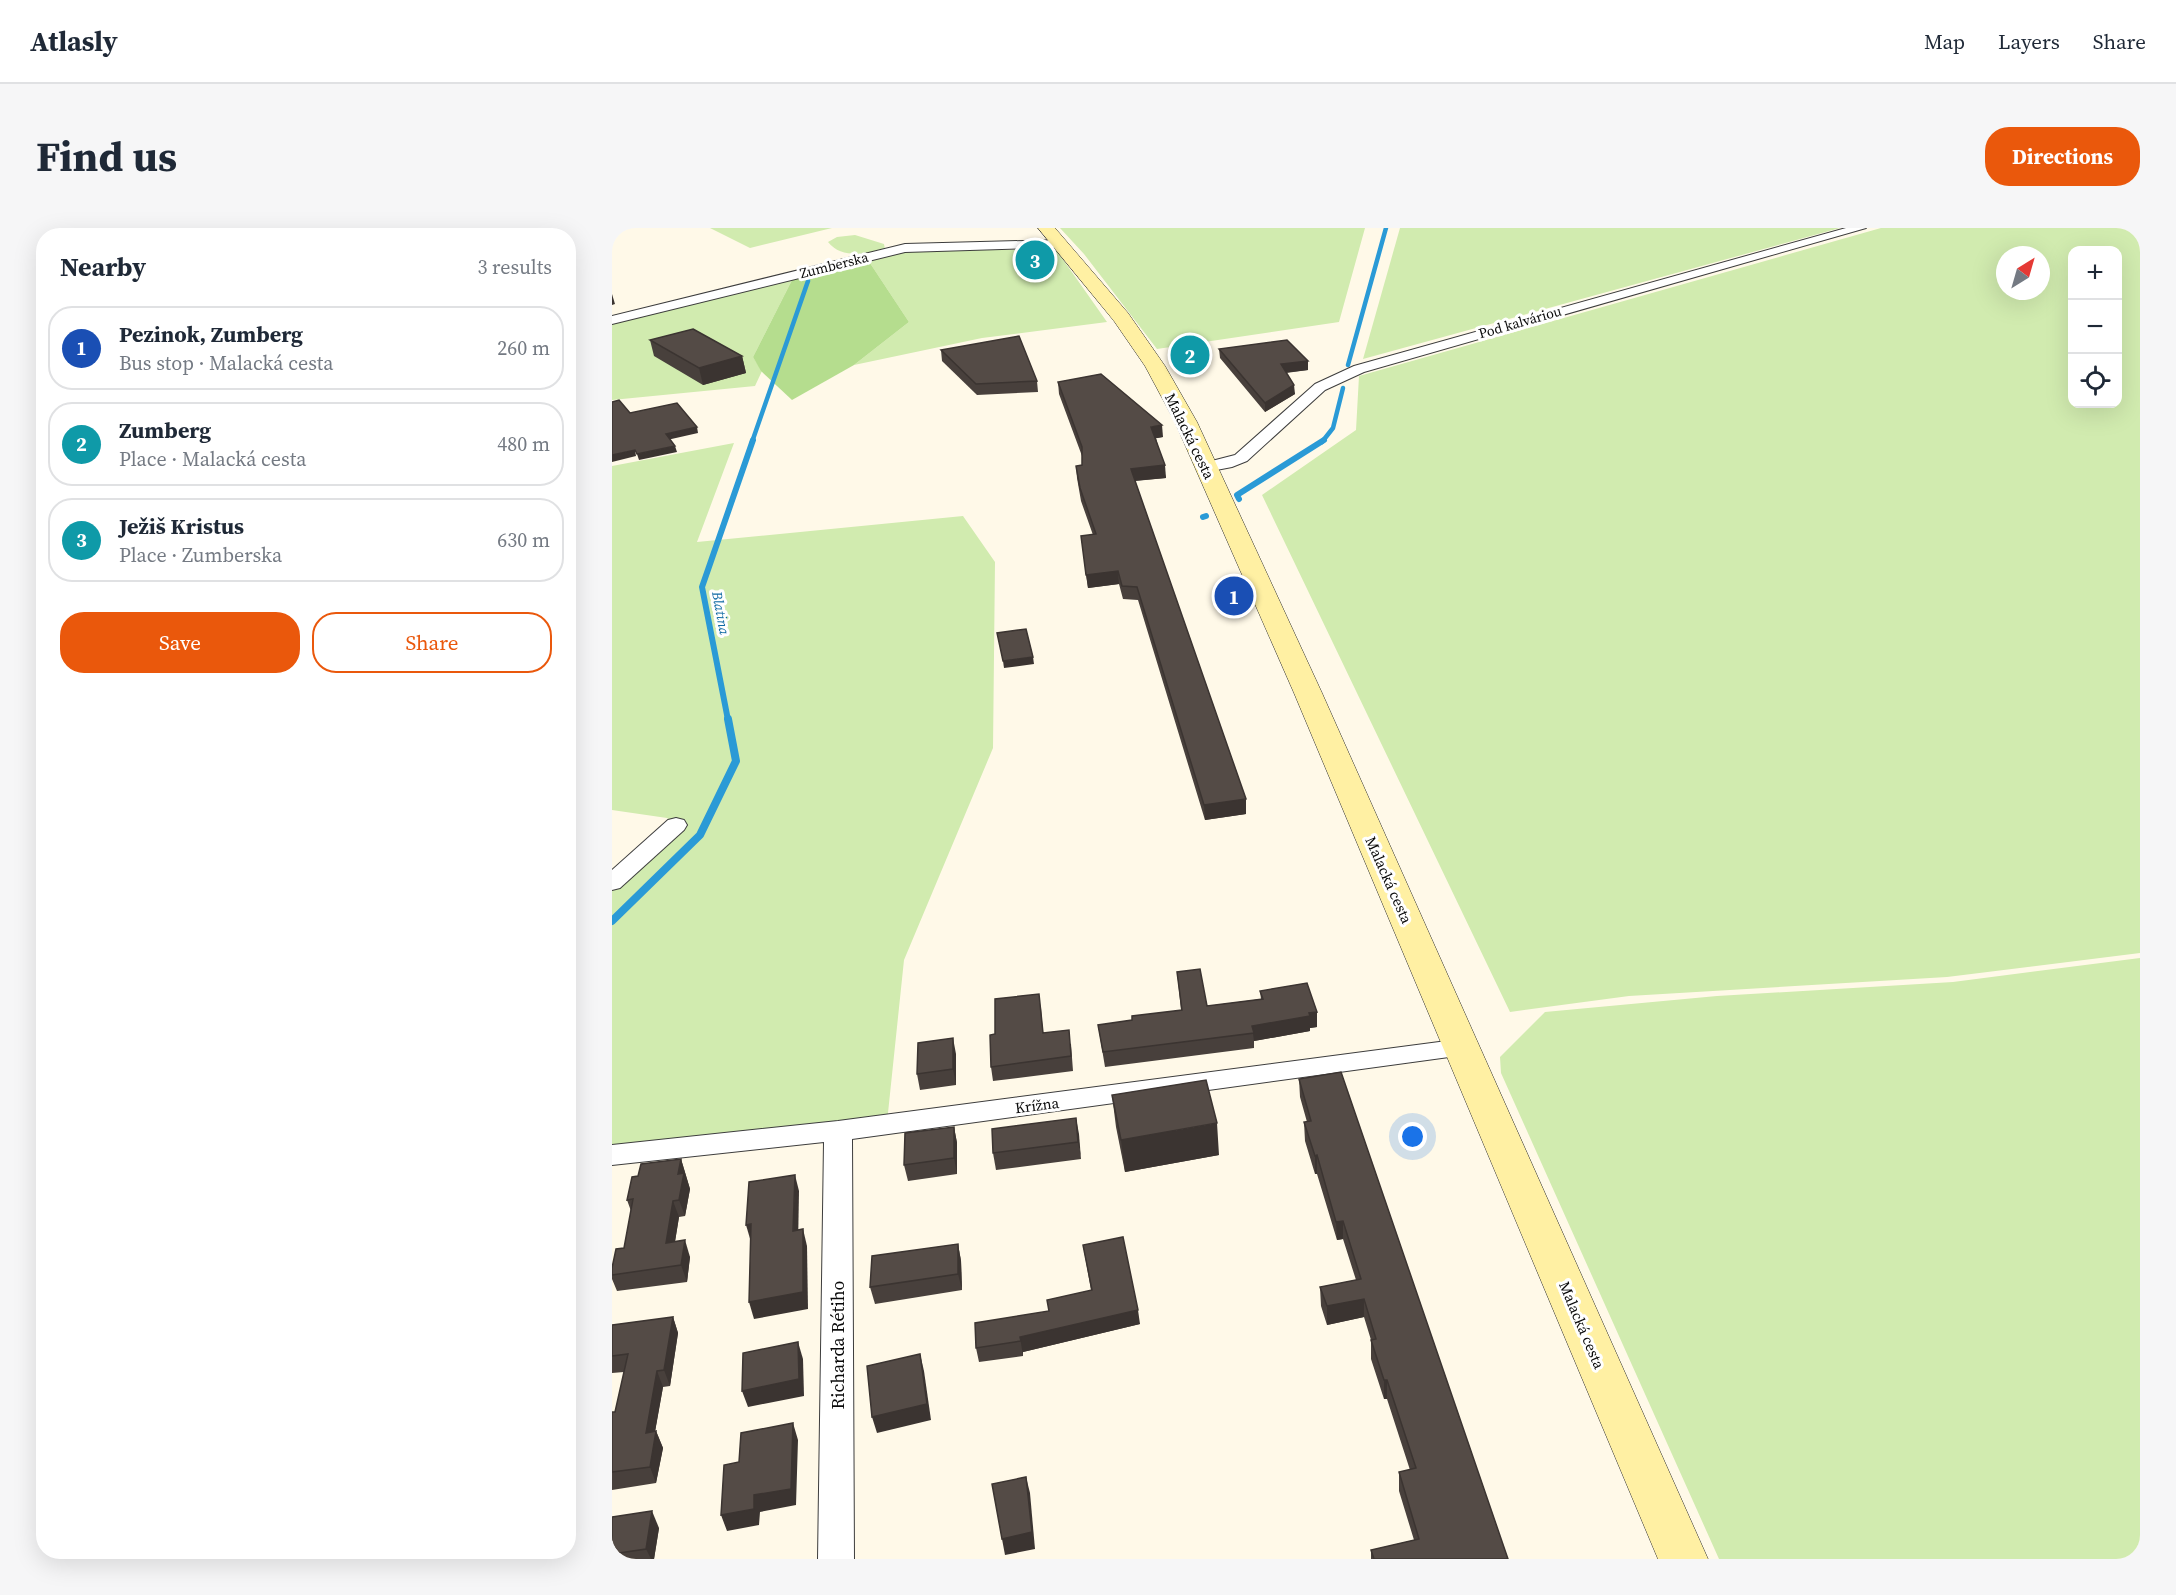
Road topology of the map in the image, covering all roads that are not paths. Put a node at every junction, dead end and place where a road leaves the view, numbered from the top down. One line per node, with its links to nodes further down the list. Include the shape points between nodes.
1 (1046, 228): 3 (main road, Malacká cesta)
2 (1860, 228): 5 (street, Pod kalváriou, via 1359,369 1320,387 1240,458)
3 (1061, 244): 4 (street, Zumberska, via 905,248); 5 (main road, Malacká cesta, via 1122,316 1155,366)
4 (612, 320)
5 (1206, 467): 8 (main road, Malacká cesta)
6 (676, 825): 7 (street)
7 (612, 883)
8 (1462, 1048): 9 (street, Krížna); 12 (main road, Malacká cesta)
9 (838, 1131): 10 (street, Krížna); 11 (street, Richarda Rétiho)
10 (612, 1155)
11 (836, 1559)
12 (1683, 1559)

